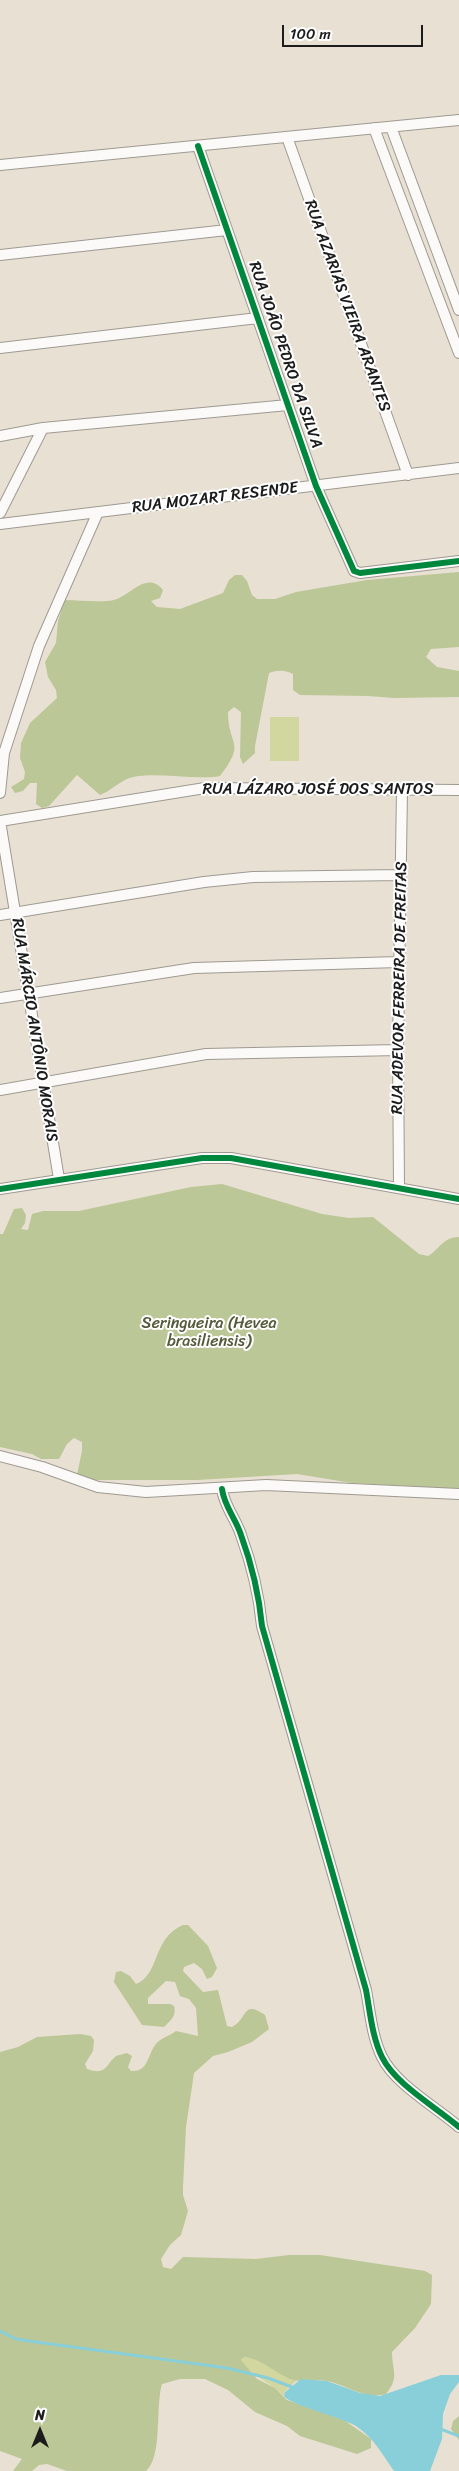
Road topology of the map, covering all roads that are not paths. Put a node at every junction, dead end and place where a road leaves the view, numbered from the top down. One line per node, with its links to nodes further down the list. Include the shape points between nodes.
1 (459, 120): 2 (street)
2 (391, 127): 3 (street); 9 (street)
3 (374, 128): 4 (street); 12 (street)
4 (287, 137): 5 (street); 17 (street, RUA AZARIAS VIEIRA ARANTES)
5 (198, 146): 6 (street); 7 (street, RUA JOÃO PEDRO DA SILVA)
6 (0, 165)
7 (228, 230): 8 (street); 10 (street, RUA JOÃO PEDRO DA SILVA)
8 (0, 255)
9 (459, 310)
10 (258, 318): 11 (street); 13 (street, RUA JOÃO PEDRO DA SILVA)
11 (0, 348)
12 (459, 353)
13 (288, 405): 14 (street); 18 (street, RUA JOÃO PEDRO DA SILVA)
14 (43, 428): 15 (street); 20 (street)
15 (0, 436)
16 (459, 468): 17 (street, RUA MOZART RESENDE)
17 (408, 475): 18 (street, RUA MOZART RESENDE)
18 (316, 486): 19 (street, RUA MOZART RESENDE); 22 (street, RUA JOÃO PEDRO DA SILVA, via 354,571 360,573)
19 (98, 512): 21 (street, RUA MOZART RESENDE); 25 (street, via 39,646 4,754)
20 (0, 513)
21 (0, 524)
22 (459, 561)
23 (402, 790): 24 (street, RUA LÁZARO JOSÉ DOS SANTOS); 26 (street, RUA LÁZARO JOSÉ DOS SANTOS, via 205,788); 27 (street, RUA ADEVOR FERREIRA DE FREITAS)
24 (459, 790)
25 (0, 793)
26 (0, 821): 28 (street, RUA MÁRCIO ANTÔNIO MORAIS)
27 (401, 875): 28 (street, via 252,877); 30 (street, RUA ADEVOR FERREIRA DE FREITAS)
28 (16, 912): 29 (street); 31 (street, RUA MÁRCIO ANTÔNIO MORAIS)
29 (0, 915)
30 (399, 962): 31 (street, via 194,968); 33 (street, RUA ADEVOR FERREIRA DE FREITAS)
31 (29, 994): 32 (street); 34 (street, RUA MÁRCIO ANTÔNIO MORAIS)
32 (0, 998)
33 (398, 1050): 34 (street, via 206,1054); 37 (street, RUA ADEVOR FERREIRA DE FREITAS)
34 (42, 1083): 35 (street); 36 (street, RUA MÁRCIO ANTÔNIO MORAIS)
35 (0, 1090)
36 (59, 1179): 37 (street, via 202,1158 231,1158); 38 (street)
37 (399, 1187): 39 (street)
38 (0, 1188)
39 (459, 1199)
40 (0, 1456): 41 (street, via 98,1487 146,1492)
41 (222, 1489): 42 (street, via 266,1485); 43 (street, via 223,1499 242,1536 254,1577 262,1626 366,1990 378,2048 388,2066 404,2083)
42 (459, 1494)
43 (459, 2127)

